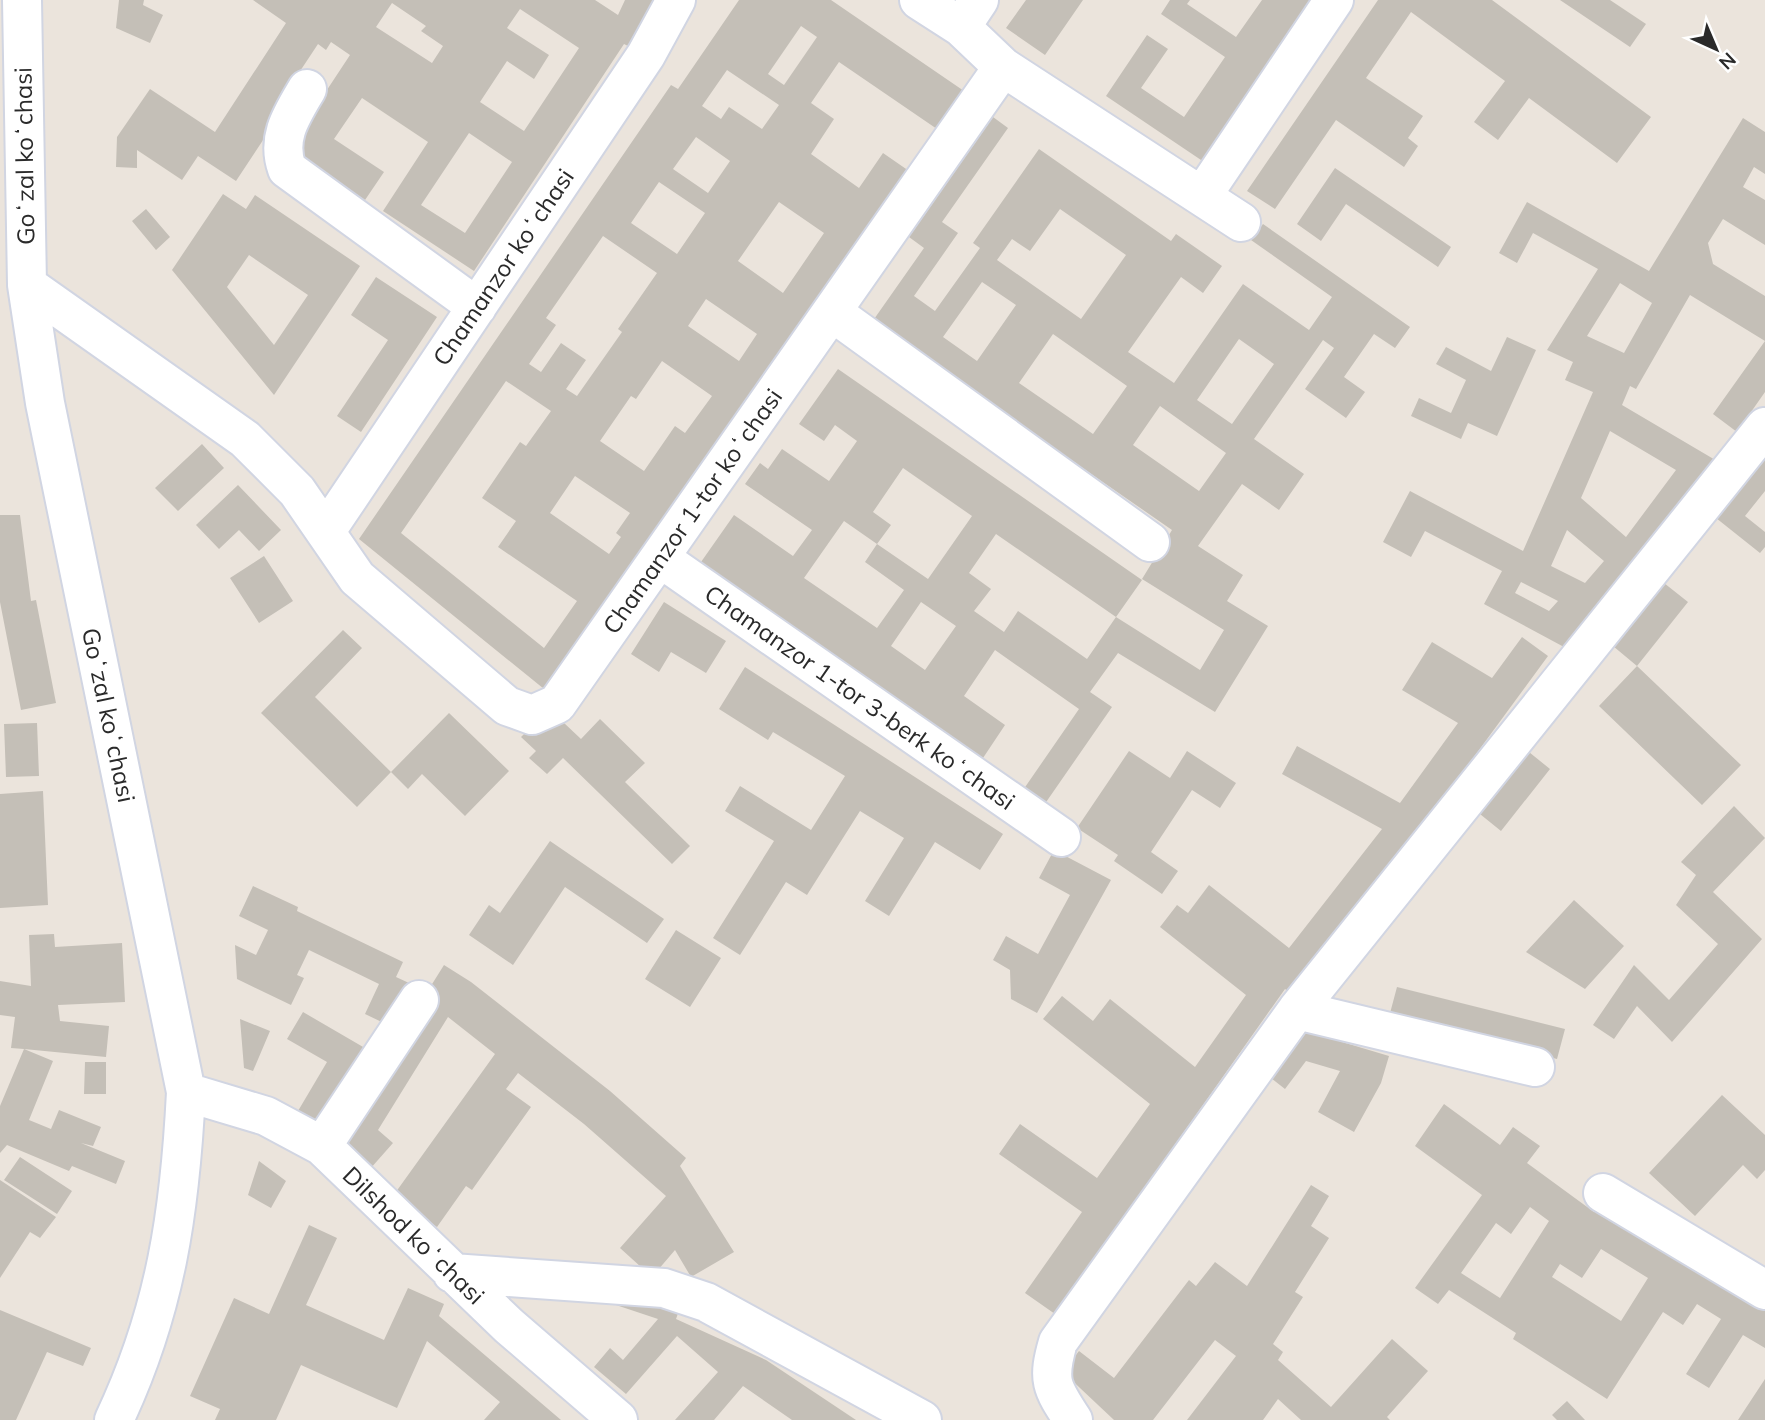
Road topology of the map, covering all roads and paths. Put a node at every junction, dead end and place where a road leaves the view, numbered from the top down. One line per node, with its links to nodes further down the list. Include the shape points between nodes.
1 (22, 0): 8 (street, Goʻzal koʻchasi)
2 (676, 0): 12 (street, Chamanzor koʻchasi, via 646,55)
3 (919, 0): 5 (street)
4 (1334, 0): 9 (street)
5 (970, 14): 6 (street)
6 (1003, 67): 9 (street); 13 (street, Chamanzor 1-tor koʻchasi)
7 (307, 89): 12 (street, via 288,120 280,150 287,169)
8 (11, 143): 11 (street, Goʻzal koʻchasi)
9 (1202, 197): 10 (street)
10 (1241, 222)
11 (27, 285): 15 (street, Chamanzor 1-tor koʻchasi, via 245,439 296,491); 22 (street, Goʻzal koʻchasi, via 48,416)
12 (477, 307): 15 (street, Chamanzor koʻchasi)
13 (832, 312): 16 (street); 17 (street, Chamanzor 1-tor koʻchasi)
14 (1765, 427): 20 (street)
15 (326, 531): 17 (street, Chamanzor 1-tor koʻchasi, via 357,578 508,706 532,715 557,704)
16 (1150, 542)
17 (660, 558): 18 (street, Chamanzor 1-tor 3-berk koʻchasi)
18 (1061, 837)
19 (419, 1000): 23 (street)
20 (1297, 1010): 21 (street); 30 (street, via 1058,1342 1050,1371 1055,1391)
21 (1535, 1068)
22 (186, 1092): 23 (street, Dilshod koʻchasi, via 266,1116); 27 (street, Goʻzal koʻchasi, via 181,1187 162,1292)
23 (322, 1146): 25 (street, Dilshod koʻchasi)
24 (1603, 1193): 26 (street)
25 (452, 1273): 28 (street, Dilshod koʻchasi); 29 (street, via 664,1288 706,1302)
26 (1765, 1290)
27 (114, 1420)
28 (618, 1420)
29 (922, 1420)
30 (1073, 1420)

